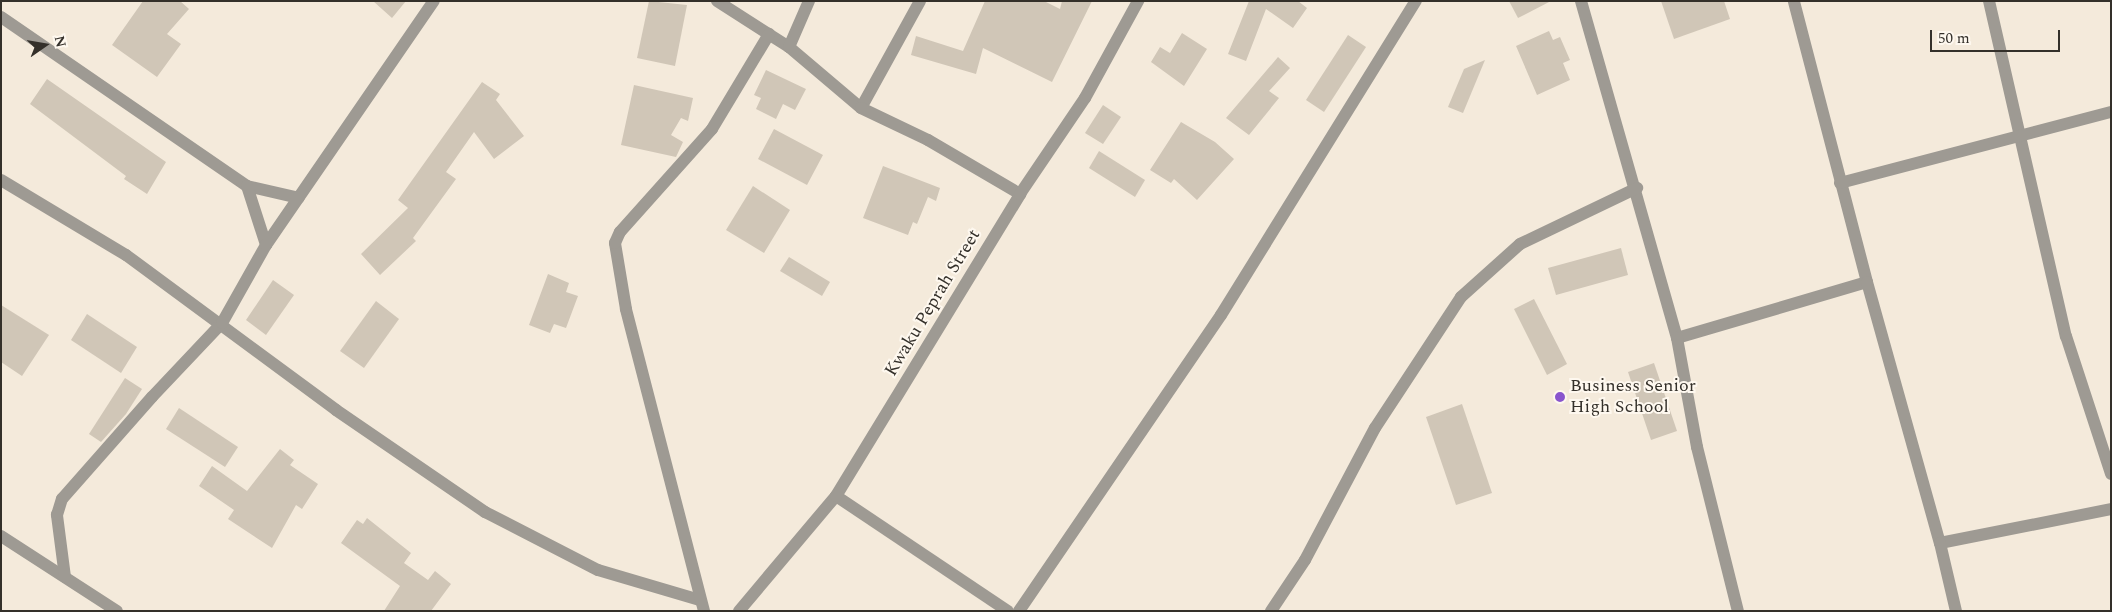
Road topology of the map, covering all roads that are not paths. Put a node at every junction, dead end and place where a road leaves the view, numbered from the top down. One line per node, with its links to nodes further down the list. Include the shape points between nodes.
1 (434, 1): 21 (street)
2 (717, 1): 11 (street)
3 (808, 1): 12 (street)
4 (920, 1): 13 (street)
5 (1138, 1): 20 (street, Kwaku Peprah Street, via 1085,98)
6 (1416, 1): 37 (street, via 1221,315)
7 (1581, 1): 19 (street)
8 (1794, 1): 17 (street)
9 (1989, 1): 15 (street)
10 (1, 18): 18 (street)
11 (769, 34): 12 (street); 32 (street, via 712,129 620,232 615,243 628,318)
12 (789, 47): 13 (street)
13 (861, 108): 20 (street, via 928,140)
14 (2111, 112): 15 (street)
15 (2022, 134): 17 (street); 26 (street, via 2066,336)
16 (1, 180): 24 (street, via 126,255)
17 (1840, 182): 23 (street)
18 (248, 186): 21 (street); 22 (street)
19 (1637, 188): 25 (street); 38 (street, via 1520,244 1461,297 1375,428 1305,560)
20 (1020, 194): 27 (street, Kwaku Peprah Street)
21 (299, 198): 22 (street)
22 (266, 245): 24 (street)
23 (1867, 282): 25 (street); 30 (street)
24 (222, 323): 31 (street, via 62,499 57,515 57,533); 32 (street, via 336,410 485,512 598,570)
25 (1677, 338): 39 (street, via 1697,447)
26 (2111, 474)
27 (836, 496): 35 (street, Kwaku Peprah Street); 36 (street)
28 (2111, 509): 30 (street)
29 (1, 536): 31 (street)
30 (1940, 543): 40 (street)
31 (65, 577): 33 (street)
32 (702, 606)
33 (100, 607): 34 (street)
34 (118, 611)
35 (740, 611)
36 (1008, 611)
37 (1019, 611)
38 (1271, 611)
39 (1738, 611)
40 (1956, 611)

